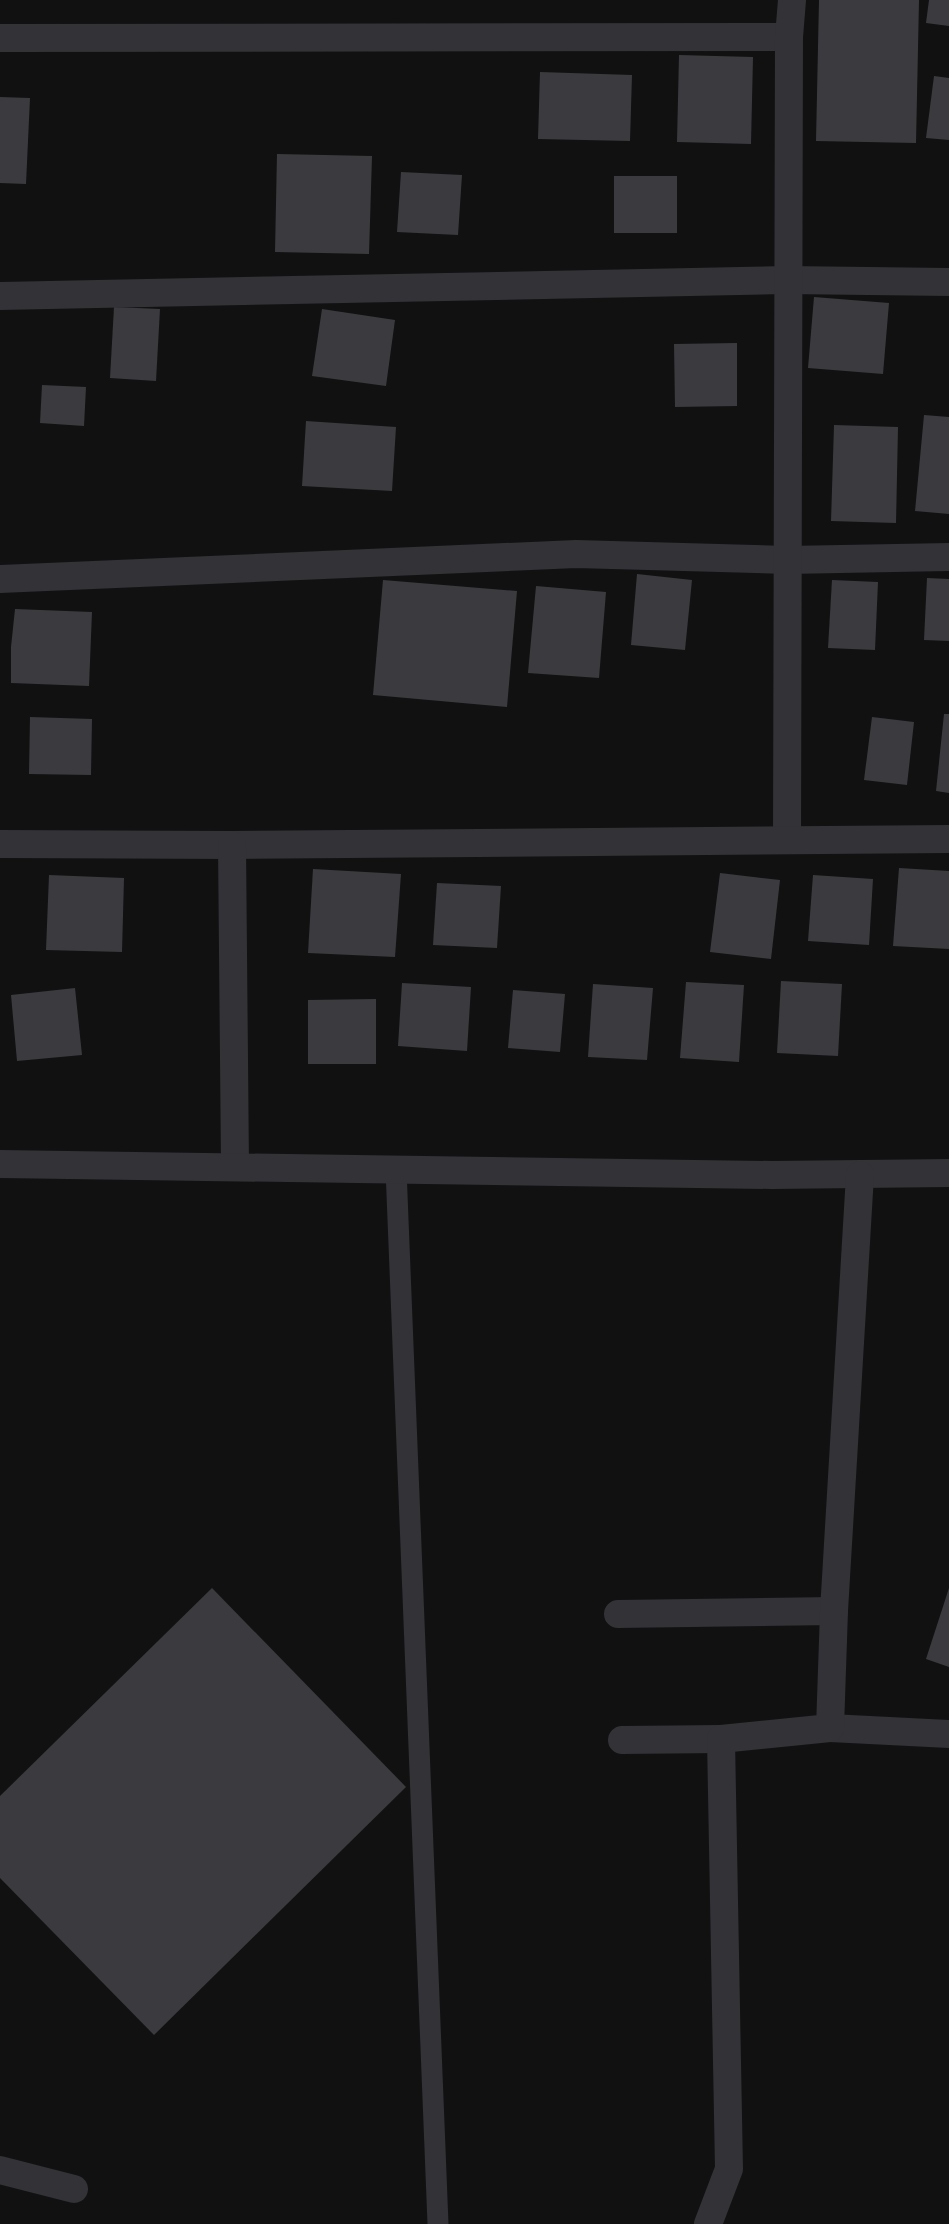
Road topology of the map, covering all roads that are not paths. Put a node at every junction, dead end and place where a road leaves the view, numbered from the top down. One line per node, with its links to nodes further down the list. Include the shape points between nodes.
1 (792, 0): 2 (street)
2 (789, 37): 3 (street); 4 (street)
3 (0, 38)
4 (787, 280): 5 (street); 6 (street); 8 (street)
5 (949, 282)
6 (0, 296)
7 (949, 557): 8 (street)
8 (787, 560): 9 (street, via 576,554); 11 (street)
9 (0, 579)
10 (949, 839): 11 (street)
11 (787, 840): 13 (street)
12 (0, 844): 13 (street)
13 (232, 845): 15 (street)
14 (0, 1164): 15 (street)
15 (235, 1166): 16 (street)
16 (396, 1169): 18 (street); 27 (lane)
17 (949, 1173): 18 (street)
18 (860, 1174): 19 (street)
19 (834, 1611): 20 (street); 21 (street)
20 (618, 1614)
21 (830, 1728): 22 (street); 23 (street)
22 (949, 1734)
23 (720, 1739): 24 (street); 28 (street, via 729,2169)
24 (622, 1740)
25 (0, 2170): 26 (street)
26 (74, 2189)
27 (438, 2224)
28 (708, 2224)

